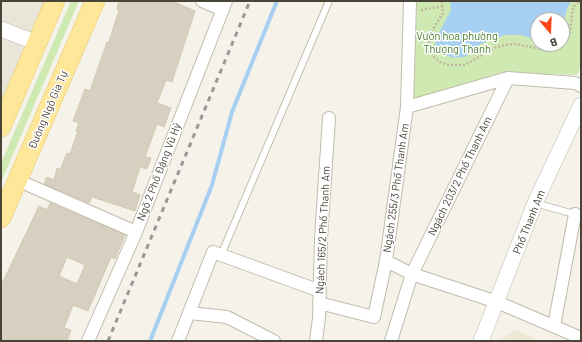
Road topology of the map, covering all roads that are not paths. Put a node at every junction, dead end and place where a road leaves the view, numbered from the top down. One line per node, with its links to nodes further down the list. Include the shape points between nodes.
1 (55, 1): 8 (main road)
2 (95, 1): 15 (main road, Đường Ngô Gia Tự)
3 (202, 1): 5 (street)
4 (328, 1): 20 (lane)
5 (224, 5): 19 (street, Ngõ 2 Phố Đặng Vũ Hỷ)
6 (410, 6): 12 (street, Ngách 255/3 Phố Thanh Am)
7 (1, 29): 8 (street)
8 (37, 43): 14 (main road)
9 (508, 78): 10 (street, via 575,83); 12 (street); 22 (street, Ngách 203/2 Phố Thanh Am)
10 (581, 86)
11 (581, 105): 16 (street, Phố Thanh Am)
12 (407, 107): 21 (street, Ngách 255/3 Phố Thanh Am)
13 (329, 118): 23 (street, Ngách 165/2 Phố Thanh Am)
14 (1, 127)
15 (17, 180): 18 (main road, Đường Ngô Gia Tự); 19 (street)
16 (535, 203): 17 (lane); 24 (street, Phố Thanh Am)
17 (578, 215): 26 (street)
18 (1, 218)
19 (136, 232): 29 (street, Ngõ 2 Phố Đặng Vũ Hỷ)
20 (217, 253): 23 (street); 25 (street)
21 (386, 261): 22 (street); 23 (street, Ngách 255/3 Phố Thanh Am, via 374,317)
22 (412, 274): 24 (street); 33 (street, Ngách 203/2 Phố Thanh Am)
23 (319, 297): 32 (street, Ngách 165/2 Phố Thanh Am)
24 (497, 302): 26 (street); 34 (street, Phố Thanh Am)
25 (190, 313): 27 (street, via 227,317); 30 (street)
26 (554, 326): 28 (street)
27 (250, 335): 31 (street)
28 (581, 338)
29 (88, 341)
30 (178, 341)
31 (274, 341)
32 (316, 341)
33 (391, 341)
34 (480, 341)

